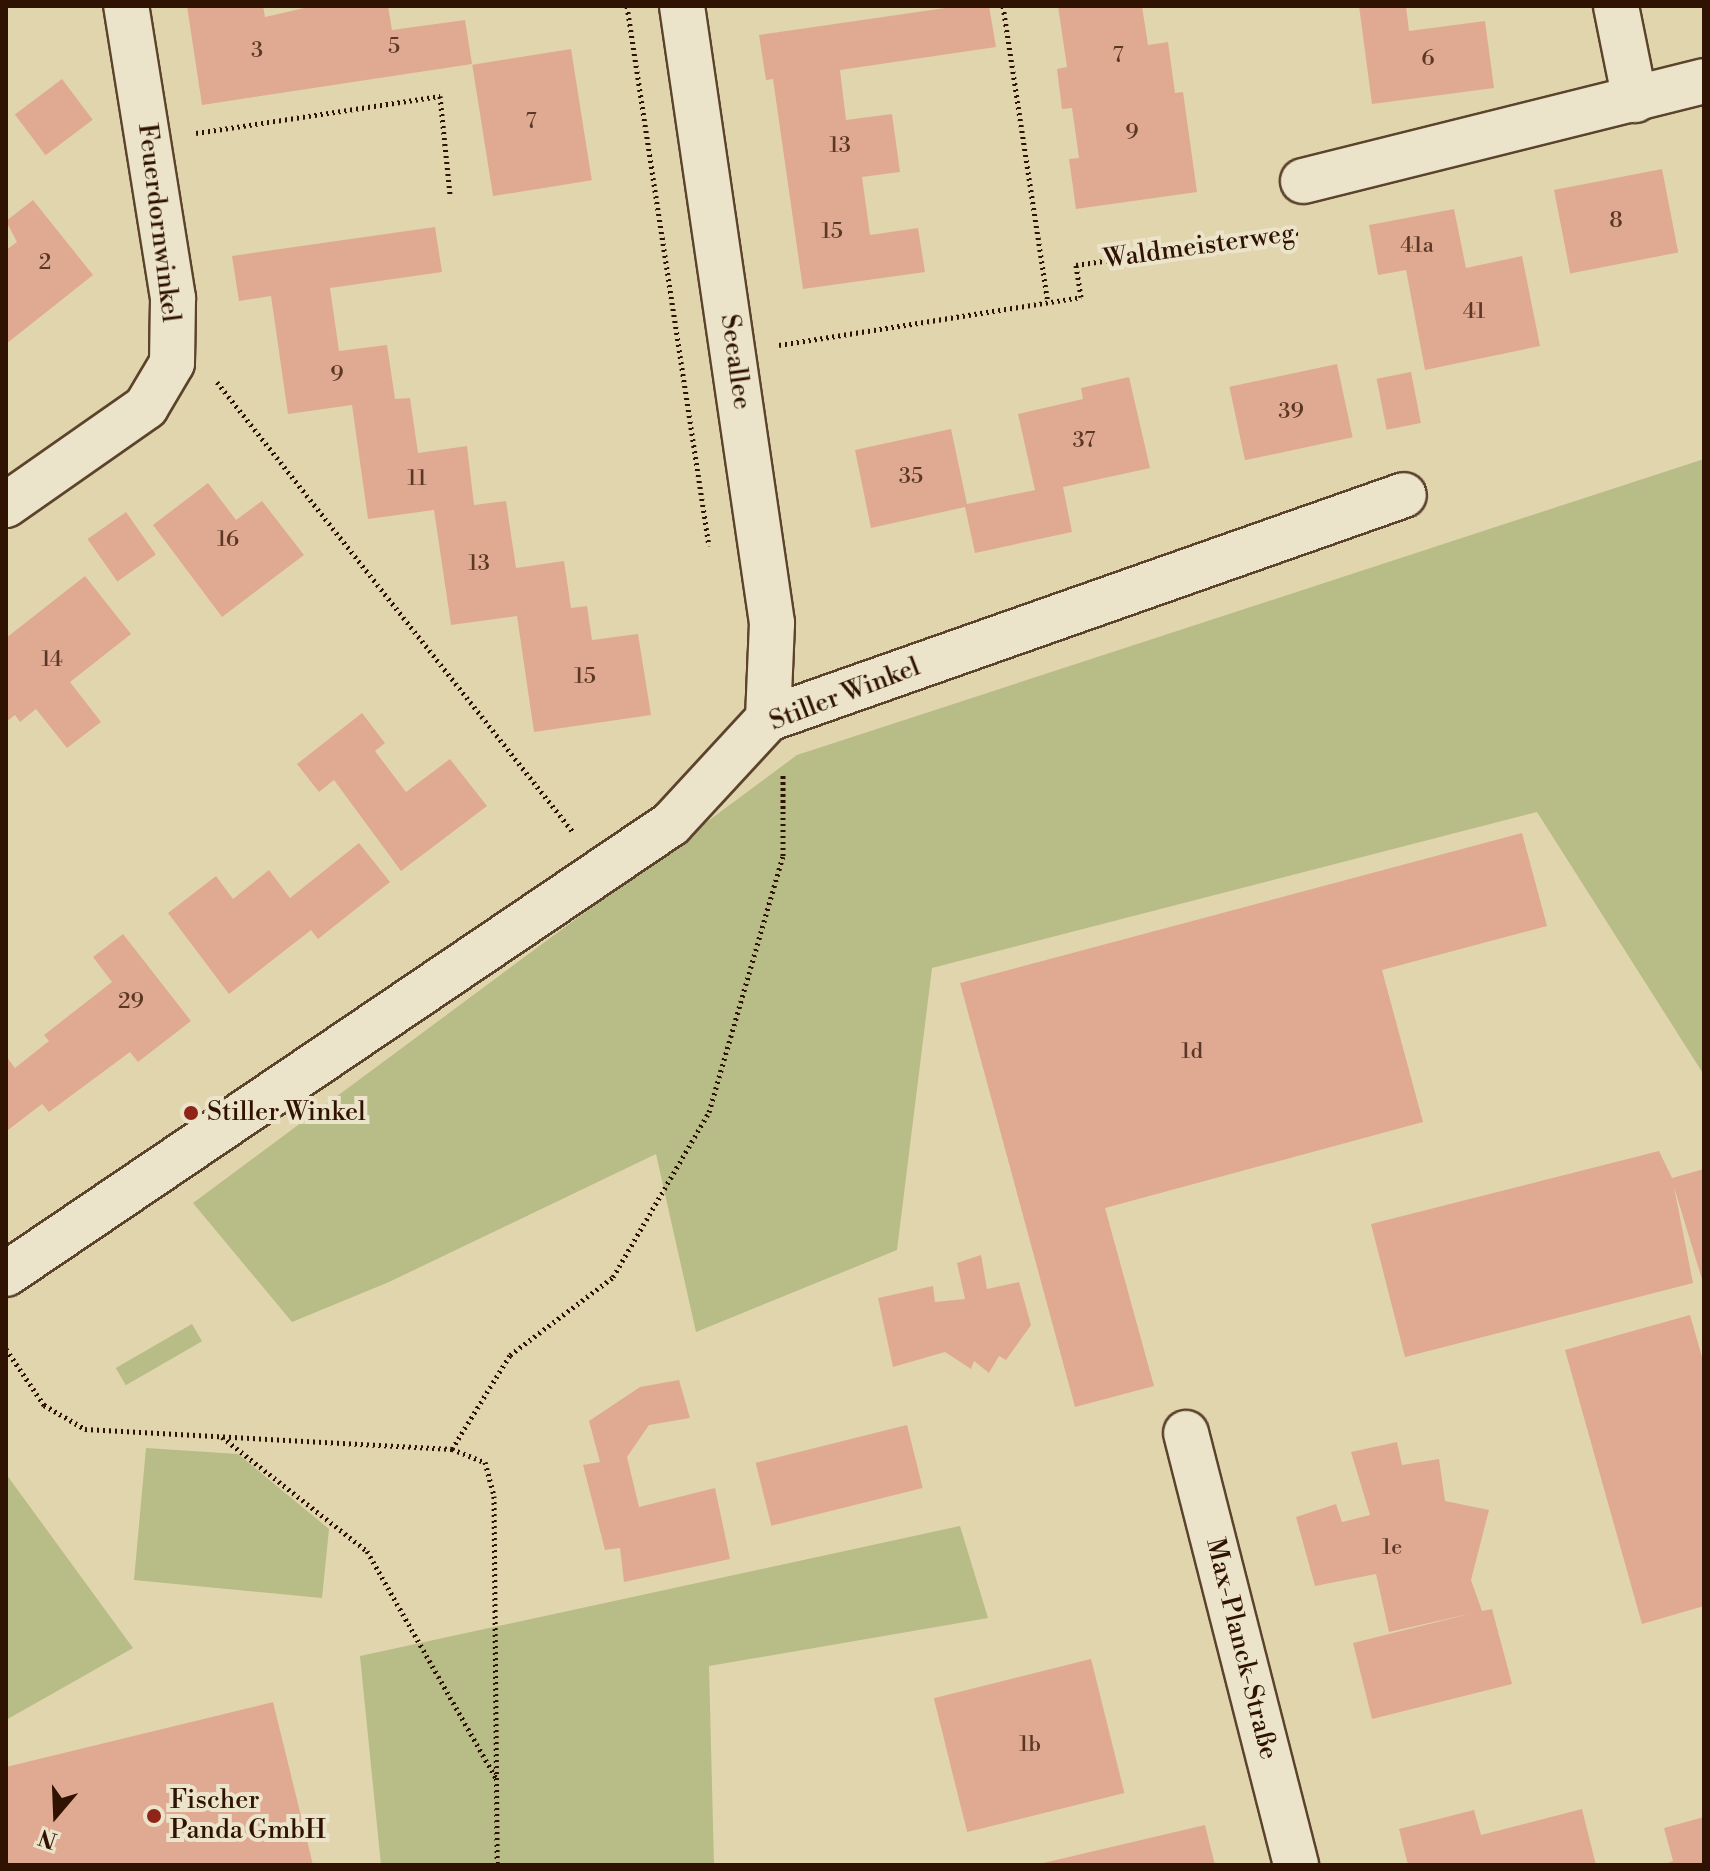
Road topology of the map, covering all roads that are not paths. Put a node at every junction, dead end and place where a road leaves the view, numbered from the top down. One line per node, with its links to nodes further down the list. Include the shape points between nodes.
1 (126, 6): 8 (street, Feuerdornwinkel, via 173,298 172,363 146,407)
2 (682, 6): 9 (street, Seeallee, via 772,623)
3 (1616, 6): 5 (street)
4 (1704, 81): 5 (street, Waldmeisterweg)
5 (1635, 100): 6 (street, Waldmeisterweg)
6 (1303, 181)
7 (1404, 495): 9 (street, Stiller Winkel)
8 (6, 505)
9 (775, 716): 10 (street, Stiller Winkel, via 671,824)
10 (6, 1274)
11 (1186, 1433): 12 (street, Max-Planck-Straße)
12 (1296, 1865)

